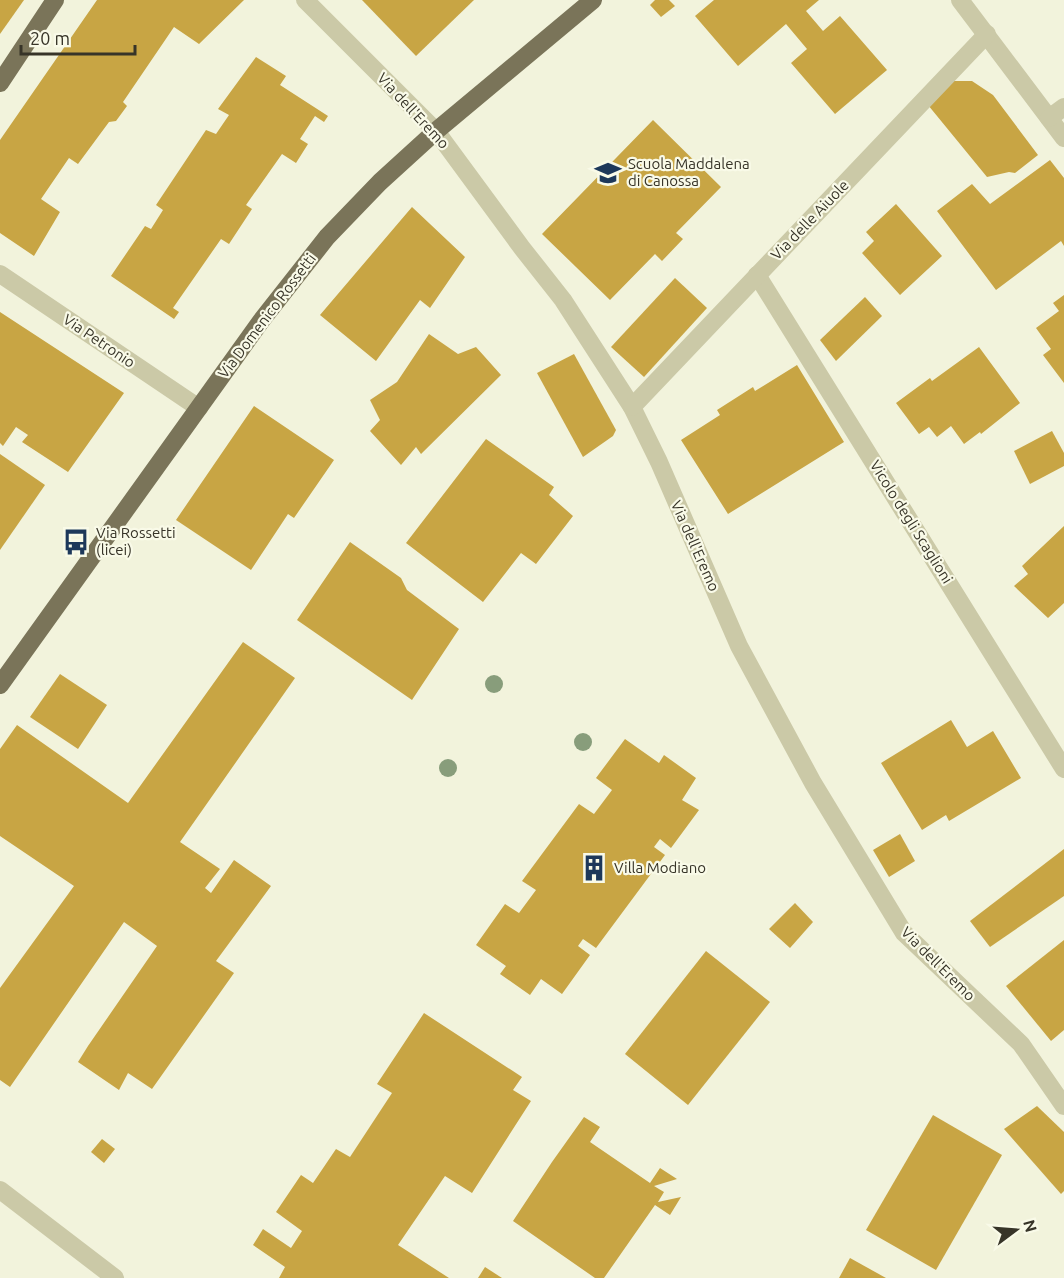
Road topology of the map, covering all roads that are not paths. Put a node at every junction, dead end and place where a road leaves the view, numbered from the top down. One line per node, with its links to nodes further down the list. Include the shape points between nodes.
1 (55, 0): 6 (main road)
2 (305, 0): 9 (street, Via dell'Eremo)
3 (593, 0): 9 (main road, Via Domenico Rossetti)
4 (960, 0): 5 (street)
5 (987, 34): 8 (street); 12 (street, Via delle Aiuole)
6 (0, 83)
7 (1064, 107): 8 (street)
8 (1049, 118): 10 (street)
9 (436, 131): 13 (street, Via dell'Eremo, via 563,300); 14 (main road, Via Domenico Rossetti, via 327,237)
10 (1064, 138)
11 (0, 274): 14 (street, Via Petronio)
12 (757, 275): 13 (street, Via delle Aiuole); 16 (street, Vicolo degli Scaglioni)
13 (632, 406): 17 (street, Via dell'Eremo, via 739,646 813,783 904,933 1021,1044)
14 (199, 408): 15 (main road, Via Domenico Rossetti)
15 (0, 685)
16 (1064, 769)
17 (1064, 1106)
18 (0, 1190): 19 (street)
19 (115, 1278)

